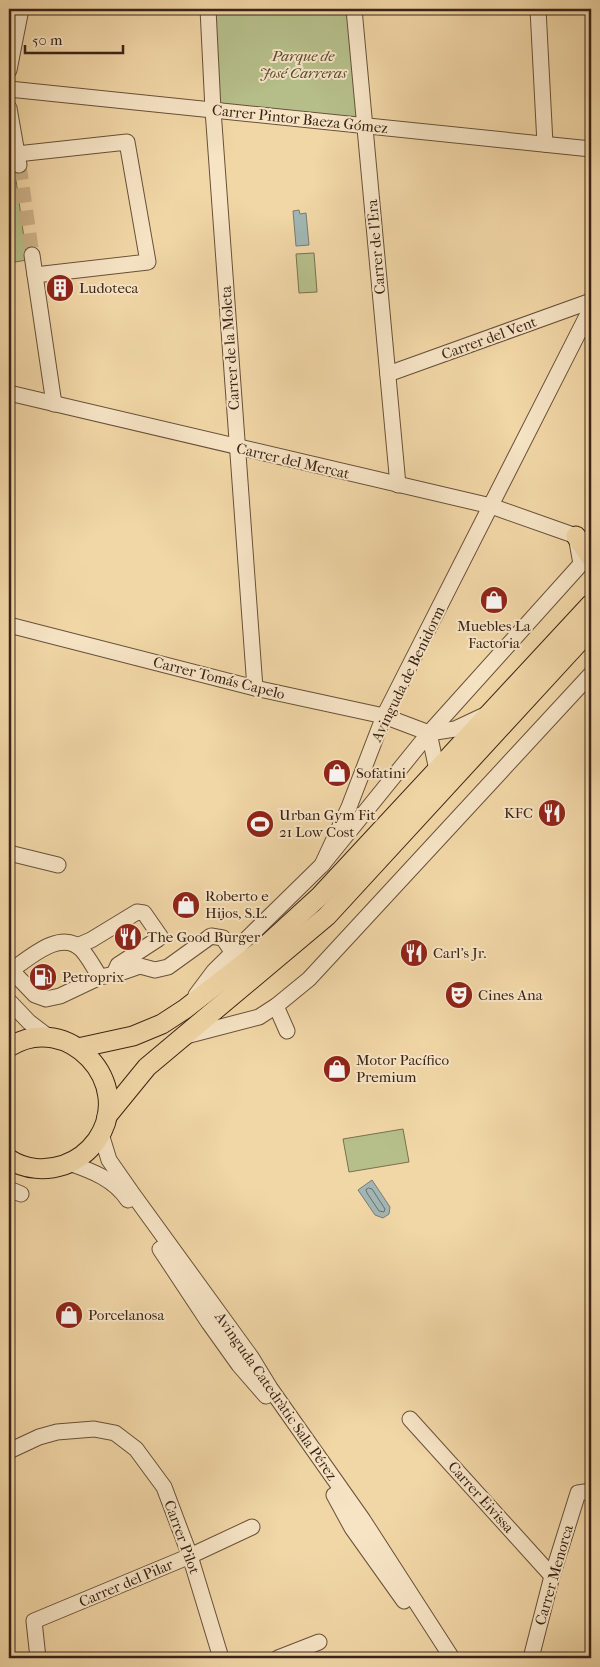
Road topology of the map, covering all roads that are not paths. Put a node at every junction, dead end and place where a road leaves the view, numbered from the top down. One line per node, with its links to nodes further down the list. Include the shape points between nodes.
1 (21, 9): 5 (street)
2 (208, 9): 8 (street, Carrer de la Moleta)
3 (354, 9): 9 (street, Carrer de l’Era)
4 (538, 9): 10 (street)
5 (9, 70)
6 (9, 89): 8 (street, Carrer Pintor Baeza Gómez)
7 (9, 108): 13 (street, via 18,159 127,142 148,262)
8 (213, 110): 9 (street, Carrer Pintor Baeza Gómez); 19 (street, Carrer de la Moleta)
9 (365, 126): 10 (street, Carrer Pintor Baeza Gómez); 16 (street, Carrer de l’Era)
10 (545, 144): 11 (street, Carrer Pintor Baeza Gómez)
11 (591, 149)
12 (32, 255): 13 (street)
13 (35, 275): 18 (street)
14 (591, 301): 16 (street, Carrer del Vent)
15 (591, 308): 21 (street, Avinguda de Benidorm)
16 (388, 374): 20 (street, Carrer de l’Era)
17 (9, 393): 18 (street, Carrer del Mercat)
18 (54, 404): 19 (street, Carrer del Mercat)
19 (237, 448): 20 (street, Carrer del Mercat); 28 (street, Carrer de la Moleta)
20 (398, 485): 21 (street, Carrer del Mercat)
21 (491, 506): 22 (street, Carrer del Mercat); 30 (street, Avinguda de Benidorm)
22 (584, 539): 23 (main road); 31 (street, via 581,564)
23 (591, 558)
24 (591, 604): 29 (main road)
25 (9, 625): 28 (street, Carrer Tomás Capelo)
26 (591, 629): 44 (main road, via 327,916)
27 (591, 674): 41 (street, via 310,979)
28 (255, 688): 30 (street, Carrer Tomás Capelo)
29 (491, 712): 31 (street, via 455,729); 32 (main road)
30 (384, 716): 31 (street, Carrer Tomás Capelo); 35 (street, Avinguda de Benidorm, via 349,807)
31 (429, 733): 32 (street); 35 (street)
32 (437, 770): 42 (main road, via 320,896 262,949)
33 (9, 853): 34 (street)
34 (58, 865)
35 (322, 865): 37 (street, Avinguda de Benidorm)
36 (77, 946): 38 (street, via 63,942 47,946); 39 (street); 39 (street, via 137,912 144,913 160,936 158,940)
37 (233, 952): 39 (street, via 223,938 211,936 168,967 155,970 140,966); 42 (street, Avinguda de Benidorm)
38 (10, 971): 39 (street, via 35,995 46,999)
39 (107, 975)
40 (9, 1001): 45 (street)
41 (276, 1006): 43 (street); 44 (street, via 259,1016)
42 (185, 1009): 47 (main road, via 140,1034)
43 (286, 1031)
44 (186, 1036): 48 (main road, via 148,1067)
45 (50, 1038): 46 (main road, via 25,1040); 47 (main road)
46 (9, 1047)
47 (78, 1048): 48 (main road, via 100,1071 106,1085 108,1101)
48 (104, 1125): 50 (main road, via 92,1146); 62 (street, Avinguda Catedràtic Sala Pérez, via 110,1160 363,1520)
49 (10, 1160): 50 (main road, via 40,1169)
50 (69, 1163): 61 (street, Avinguda Catedràtic Sala Pérez, via 108,1180 125,1197 209,1323 264,1393 334,1495 352,1528)
51 (410, 1419): 56 (street, Carrer Eivissa)
52 (9, 1450): 55 (street, Carrer Pilot, via 57,1432 94,1429 115,1433 136,1450 164,1487)
53 (585, 1492): 56 (street, Carrer Menorca)
54 (252, 1527): 55 (street, Carrer del Pilar)
55 (190, 1556): 58 (street, Carrer del Pilar, via 34,1621); 59 (street, Carrer Pilot)
56 (552, 1576): 63 (street, Carrer Menorca)
57 (319, 1642): 60 (street)
58 (38, 1658)
59 (221, 1658)
60 (278, 1658)
61 (444, 1658)
62 (452, 1658)
63 (531, 1658)

